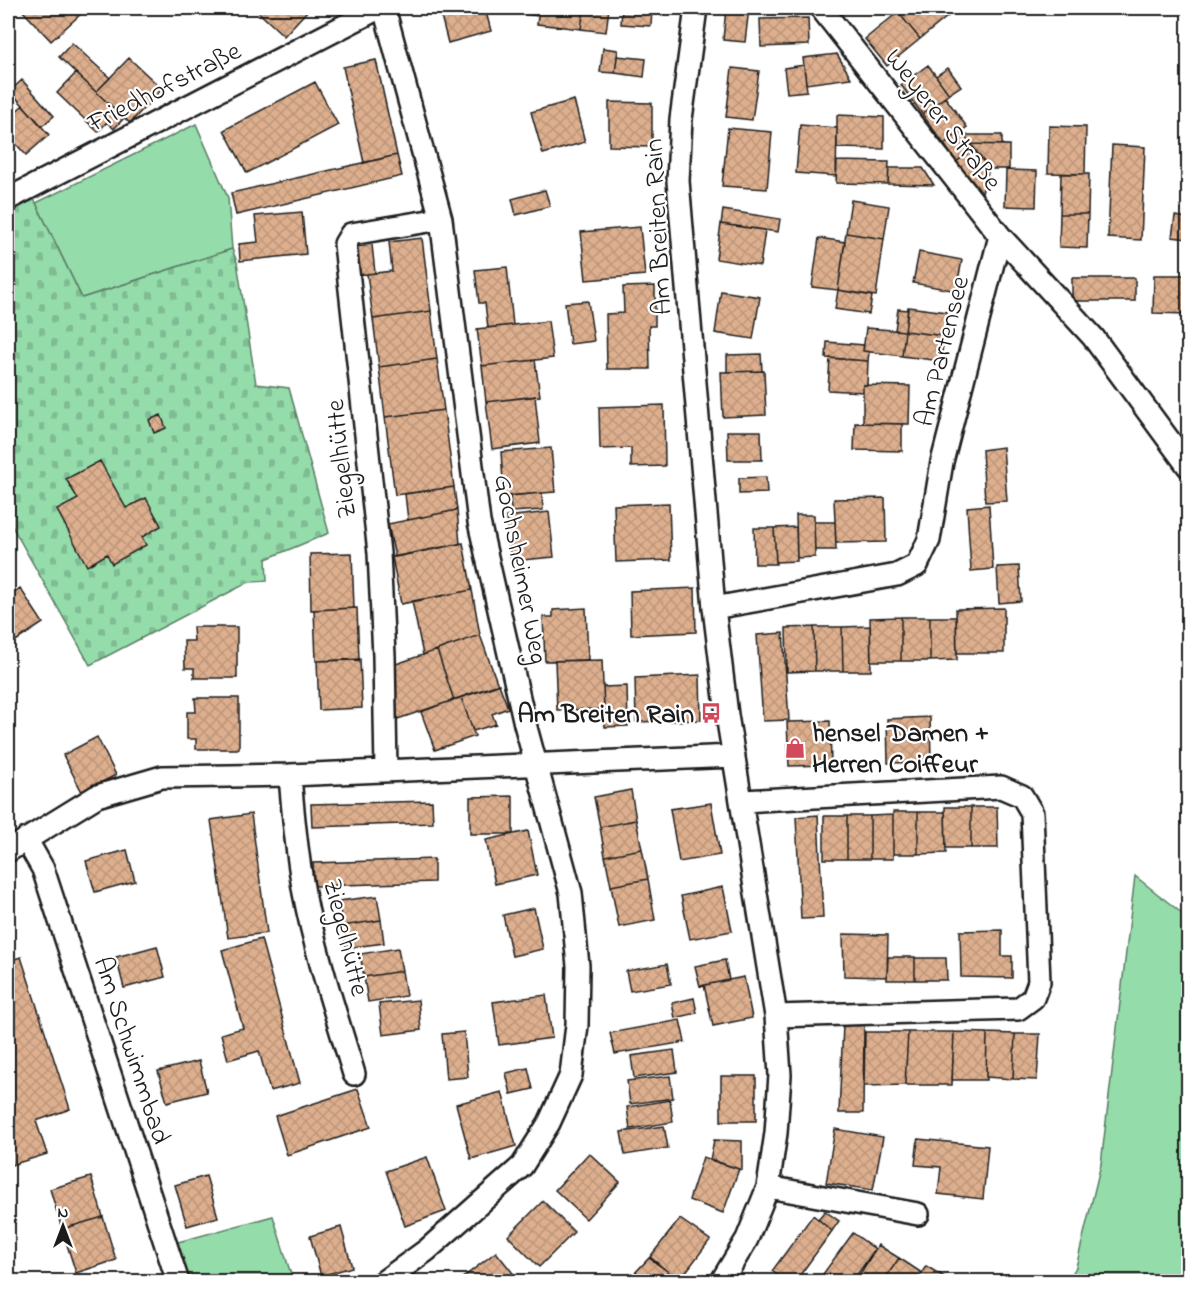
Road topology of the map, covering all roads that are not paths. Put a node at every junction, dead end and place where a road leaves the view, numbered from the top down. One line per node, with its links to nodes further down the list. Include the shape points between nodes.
1 (379, 8): 5 (street, Friedhofstraße)
2 (384, 8): 6 (street, Gochsheimer Weg)
3 (696, 8): 9 (street, Am Breiten Rain, via 681,119 678,181)
4 (821, 8): 7 (street, Weyerer Straße)
5 (8, 199)
6 (441, 219): 11 (street, Gochsheimer Weg, via 479,522); 12 (street, Ziegelhütte, via 351,234 345,244 380,553)
7 (1000, 236): 8 (street, via 1093,337); 9 (street, Am Partensee, via 942,462 929,540 916,565 897,575)
8 (1188, 466)
9 (714, 608): 10 (street, Am Breiten Rain)
10 (734, 756): 11 (street); 14 (street, Am Breiten Rain)
11 (536, 766): 12 (street); 22 (street, Gochsheimer Weg, via 571,893 578,966 571,1075 549,1123 522,1166 428,1250)
12 (386, 771): 13 (street)
13 (290, 775): 15 (street, via 162,777 97,796); 18 (street, Ziegelhütte, via 304,893)
14 (742, 801): 17 (street, Am Breiten Rain); 17 (street, via 1001,788 1022,796 1032,813 1039,982 1033,998 1018,1009)
15 (26, 839): 16 (street); 21 (street, Am Schwimmbad, via 43,869)
16 (8, 851)
17 (776, 1016): 19 (street, Am Breiten Rain, via 780,1075)
18 (354, 1074)
19 (768, 1187): 20 (street); 23 (street, Am Breiten Rain, via 747,1239)
20 (918, 1214)
21 (178, 1281)
22 (383, 1281)
23 (721, 1281)

